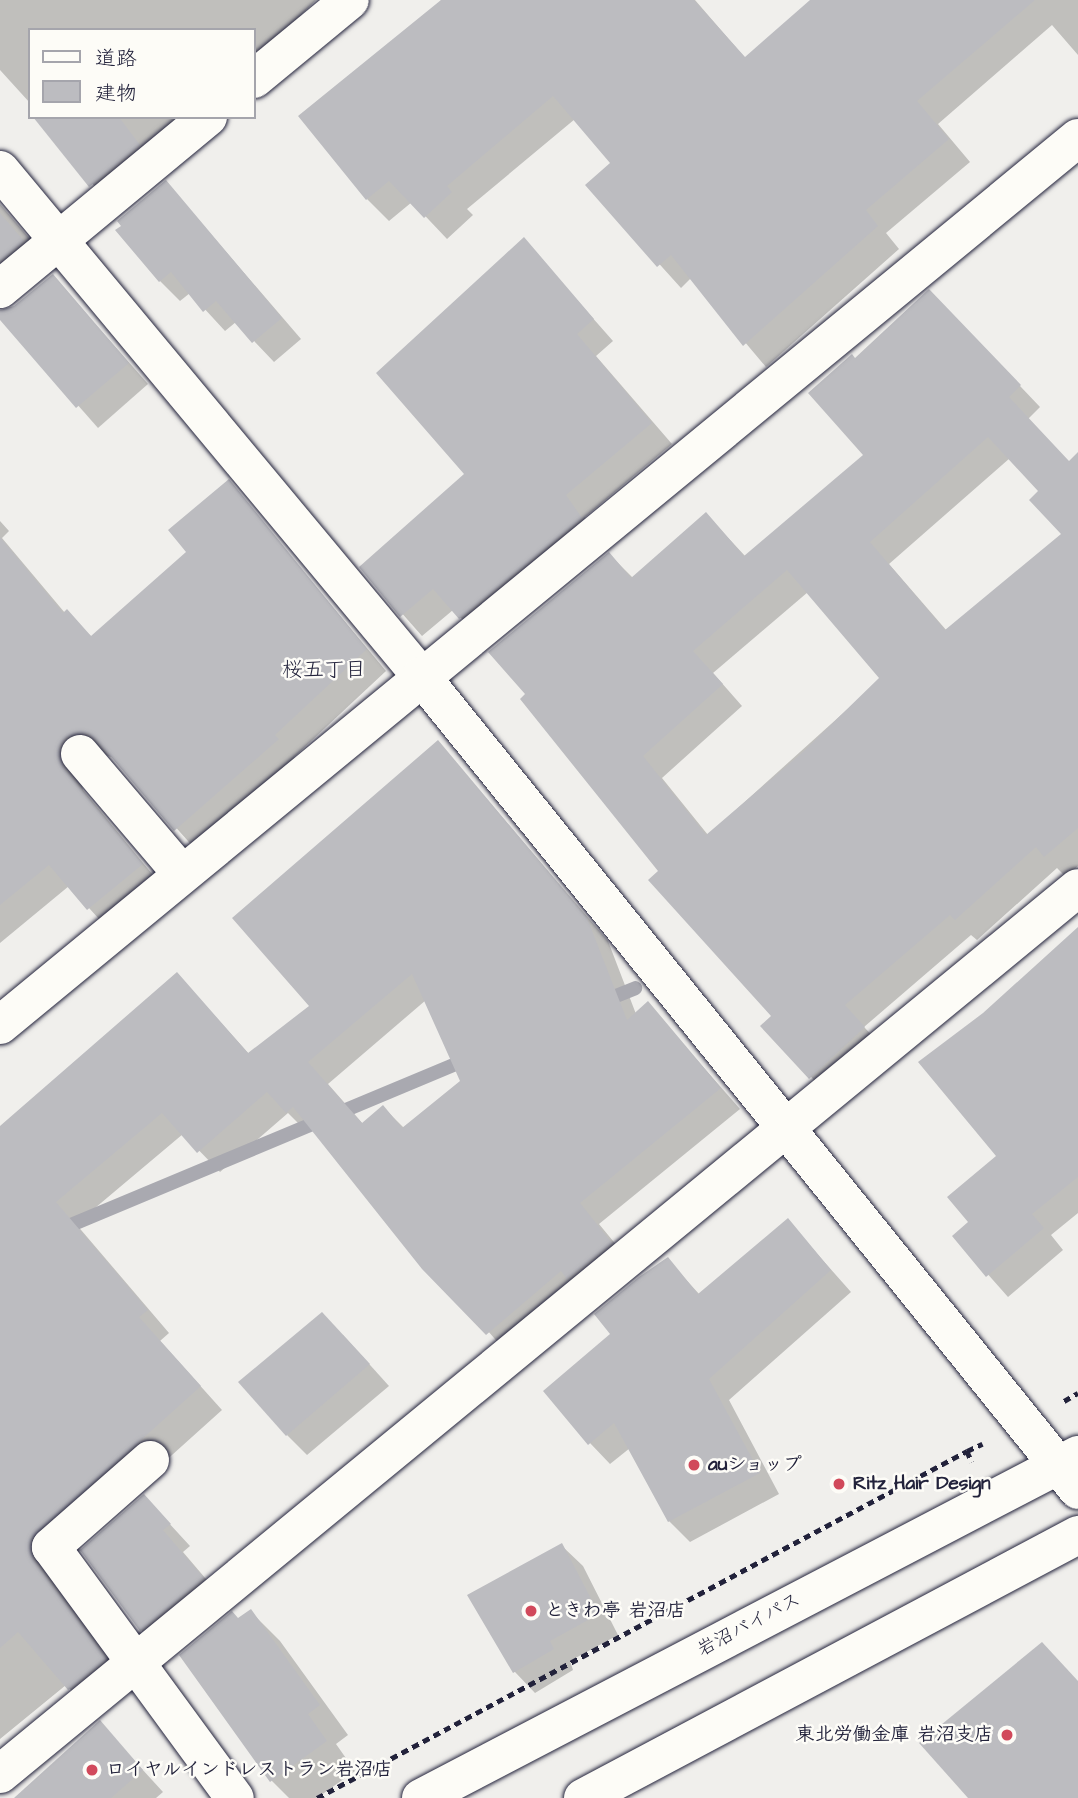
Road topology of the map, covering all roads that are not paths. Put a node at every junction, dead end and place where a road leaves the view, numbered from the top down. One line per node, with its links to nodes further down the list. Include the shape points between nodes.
1 (350, 0): 2 (main road)
2 (256, 77)
3 (206, 119): 6 (main road)
4 (1078, 138): 8 (main road)
5 (0, 170): 6 (main road)
6 (58, 240): 7 (main road); 8 (main road)
7 (0, 289)
8 (421, 676): 10 (main road); 13 (main road)
9 (80, 754): 10 (main road)
10 (182, 874): 12 (main road)
11 (1078, 888): 13 (main road)
12 (0, 1025)
13 (790, 1129): 15 (main road); 17 (main road)
14 (150, 1460): 17 (main road, via 51,1547)
15 (1071, 1470): 20 (main road, 岩沼バイパス)
16 (1078, 1535): 21 (main road)
17 (136, 1660): 18 (main road); 19 (main road)
18 (0, 1774)
19 (235, 1798)
20 (421, 1798)
21 (583, 1798)

